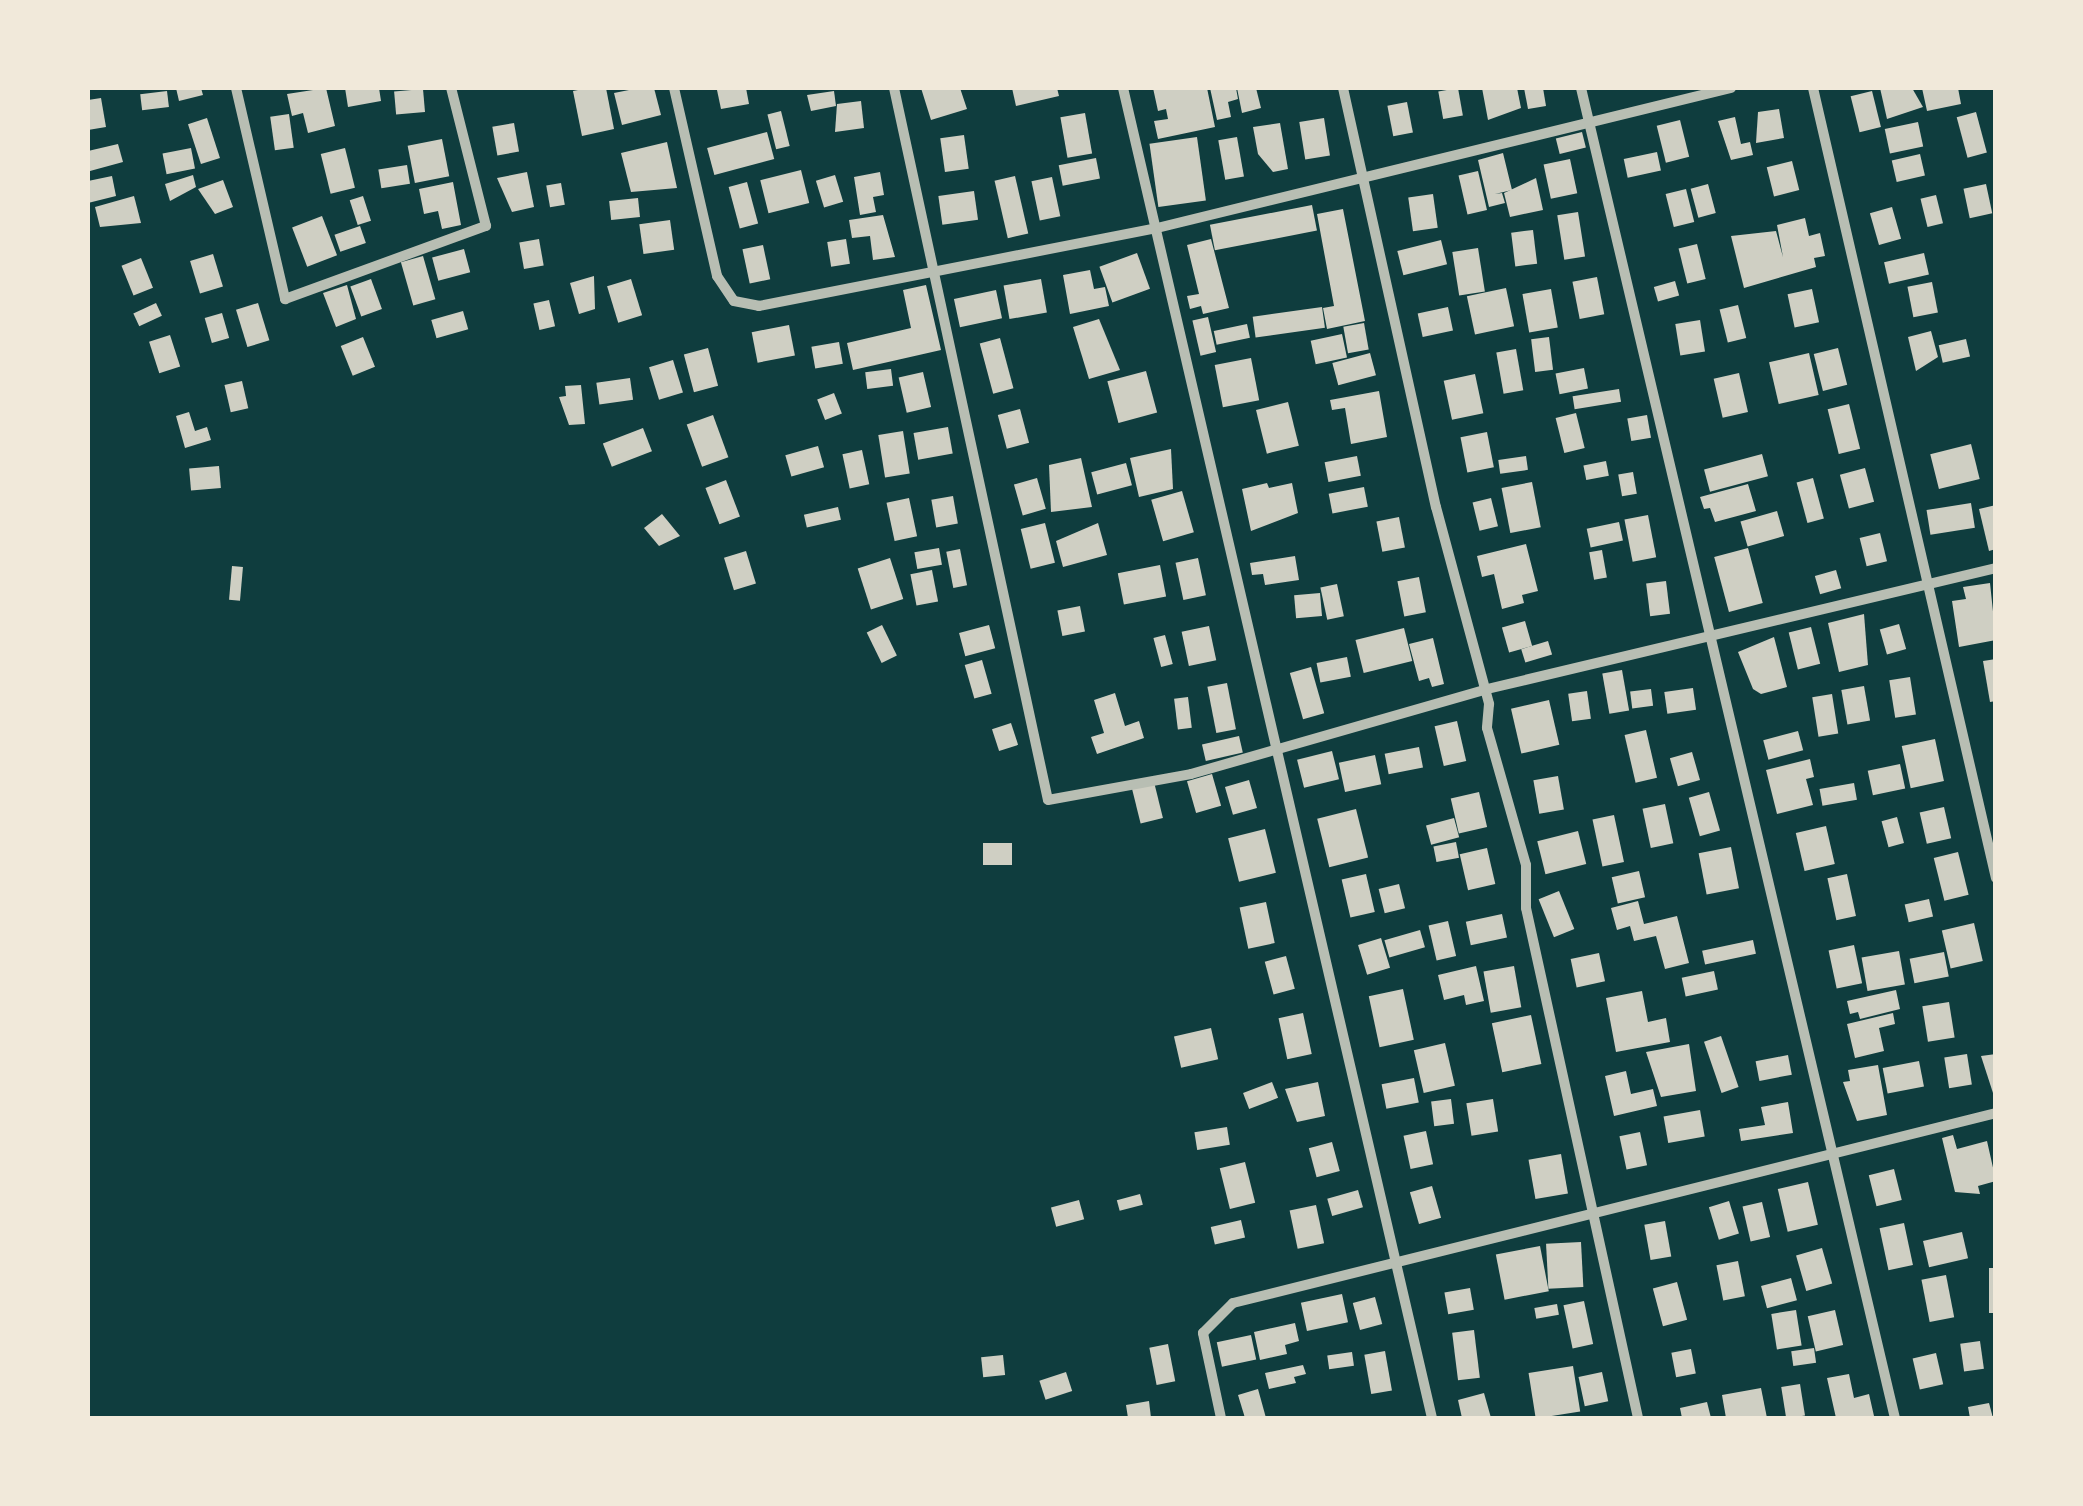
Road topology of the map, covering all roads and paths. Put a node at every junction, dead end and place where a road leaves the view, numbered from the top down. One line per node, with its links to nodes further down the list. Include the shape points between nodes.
1 (236, 88): 2 (street, via 285,299 486,226)
2 (451, 88)
3 (674, 88): 13 (street, via 717,276 734,302 759,306)
4 (894, 88): 13 (street)
5 (1123, 88): 12 (street)
6 (1343, 88): 11 (street)
7 (1581, 88): 10 (street)
8 (1730, 88): 10 (street)
9 (1812, 88): 15 (street)
10 (1590, 120): 11 (street); 16 (street)
11 (1363, 179): 12 (street); 17 (street)
12 (1153, 229): 13 (street); 18 (street)
13 (935, 274): 18 (street, via 1048,800 1191,774)
14 (1996, 568): 15 (street)
15 (1931, 584): 16 (street); 19 (street)
16 (1716, 637): 17 (street); 21 (street)
17 (1484, 690): 18 (street); 22 (street, via 1487,728 1526,865 1526,908)
18 (1277, 746): 23 (street)
19 (1996, 878)
20 (1996, 1112): 21 (street)
21 (1833, 1155): 22 (street); 27 (street)
22 (1597, 1210): 23 (street); 26 (street)
23 (1392, 1264): 24 (street, via 1233,1302 1217,1312 1202,1333); 25 (street)
24 (1221, 1418)
25 (1432, 1418)
26 (1638, 1418)
27 (1895, 1418)

